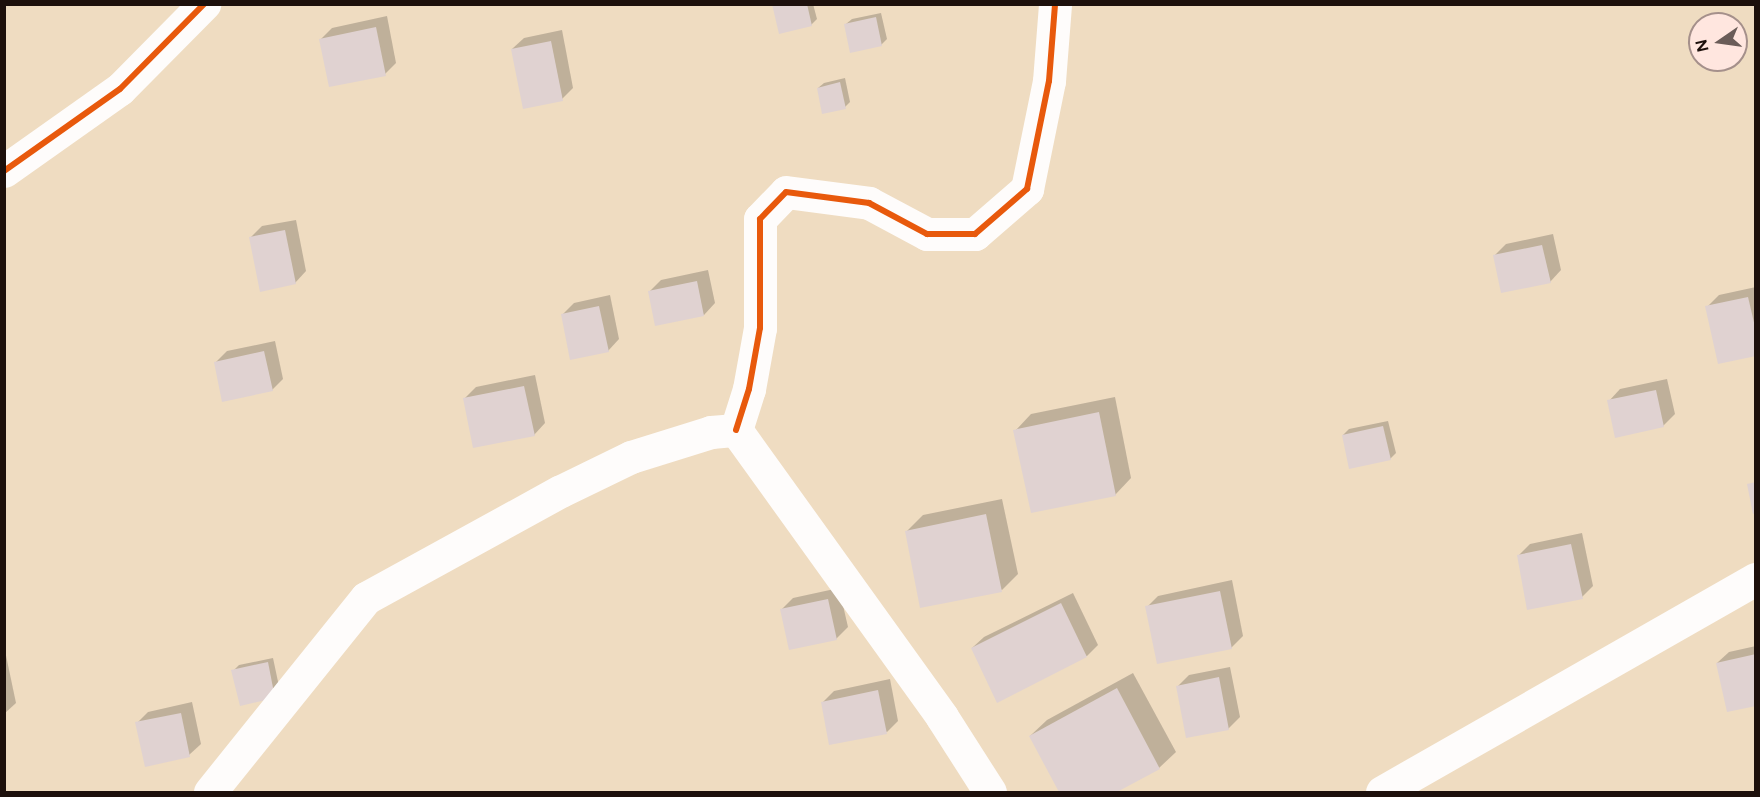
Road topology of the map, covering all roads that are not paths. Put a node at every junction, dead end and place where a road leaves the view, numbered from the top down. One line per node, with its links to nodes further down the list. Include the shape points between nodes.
1 (204, 4): 3 (main road, via 120,89)
2 (1055, 4): 4 (main road, via 1049,81 1027,189 975,234 927,234 869,203 786,192 760,219 760,328)
3 (4, 171)
4 (736, 430): 6 (main road, via 711,432 631,457 366,598); 7 (main road, via 942,717)
5 (1755, 579): 8 (main road)
6 (210, 792)
7 (990, 792)
8 (1382, 792)

